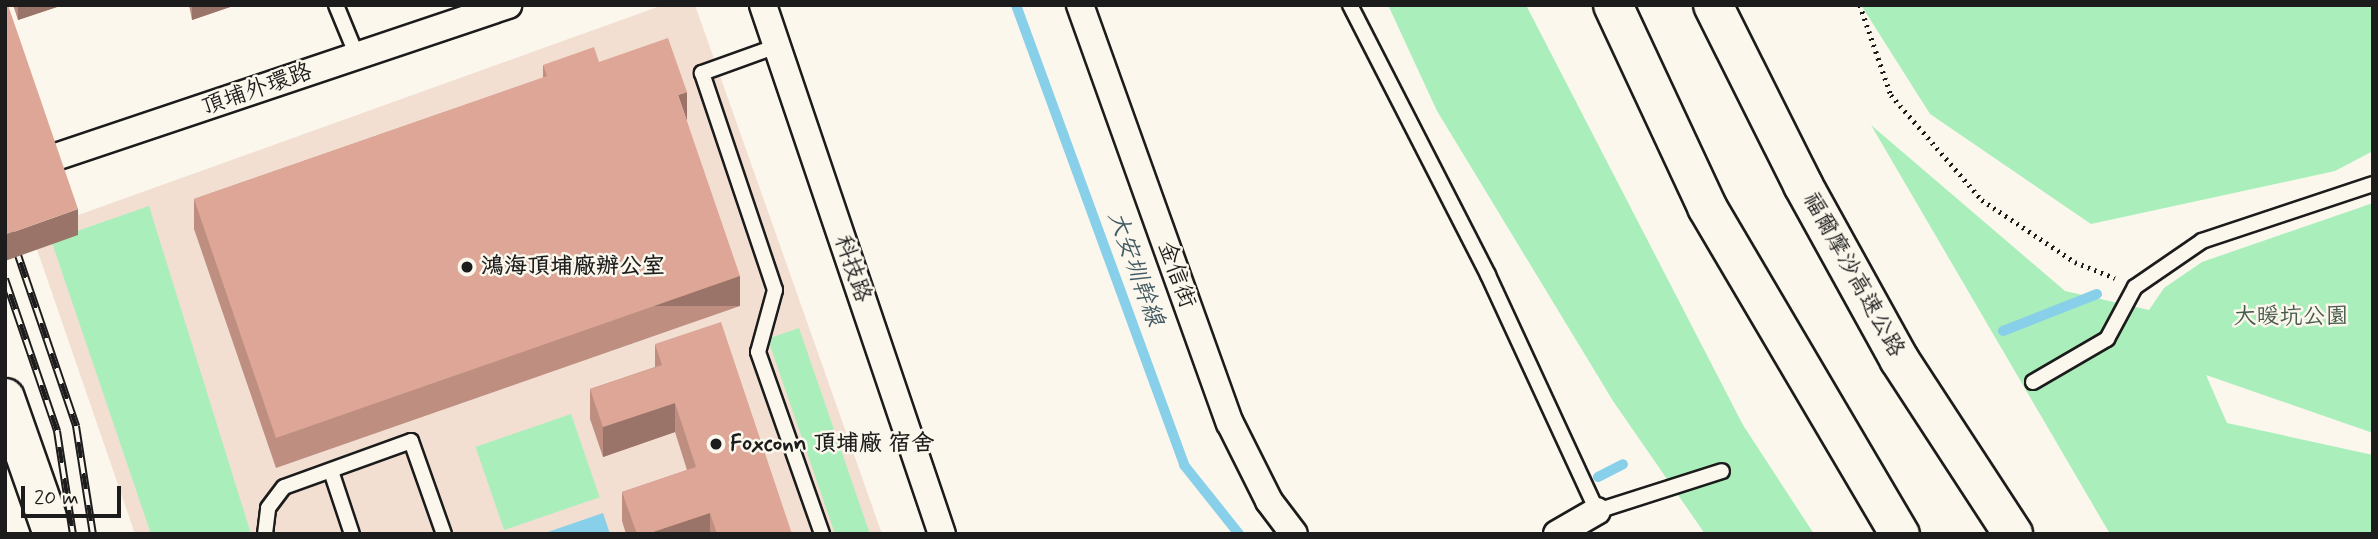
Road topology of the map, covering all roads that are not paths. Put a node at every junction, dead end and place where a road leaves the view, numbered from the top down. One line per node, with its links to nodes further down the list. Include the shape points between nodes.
1 (337, 5): 9 (lane)
2 (763, 5): 8 (street, 科技路)
3 (1080, 5): 23 (street, 金信街, via 1230,423 1269,501)
4 (1350, 5): 16 (lane, via 1488,275)
5 (1613, 5): 25 (main road, via 1707,208)
6 (1713, 5): 26 (main road, 福爾摩沙高速公路, via 1803,186 1899,359)
7 (498, 7): 9 (street, 頂埔外環路)
8 (777, 46): 21 (lane, via 702,73 775,289 758,352); 22 (street, 科技路)
9 (357, 56): 10 (street, 頂埔外環路)
10 (5, 174)
11 (2373, 184): 12 (lane, via 2202,240 2135,286 2107,339)
12 (2034, 382)
13 (5, 398): 17 (main road)
14 (331, 471): 18 (lane, via 284,487 268,508); 19 (lane); 20 (lane, via 411,441)
15 (1722, 471): 16 (lane)
16 (1597, 511): 24 (street)
17 (53, 534)
18 (265, 534)
19 (352, 534)
20 (444, 534)
21 (822, 534)
22 (942, 534)
23 (1294, 534)
24 (1557, 534)
25 (1900, 534)
26 (2013, 534)

